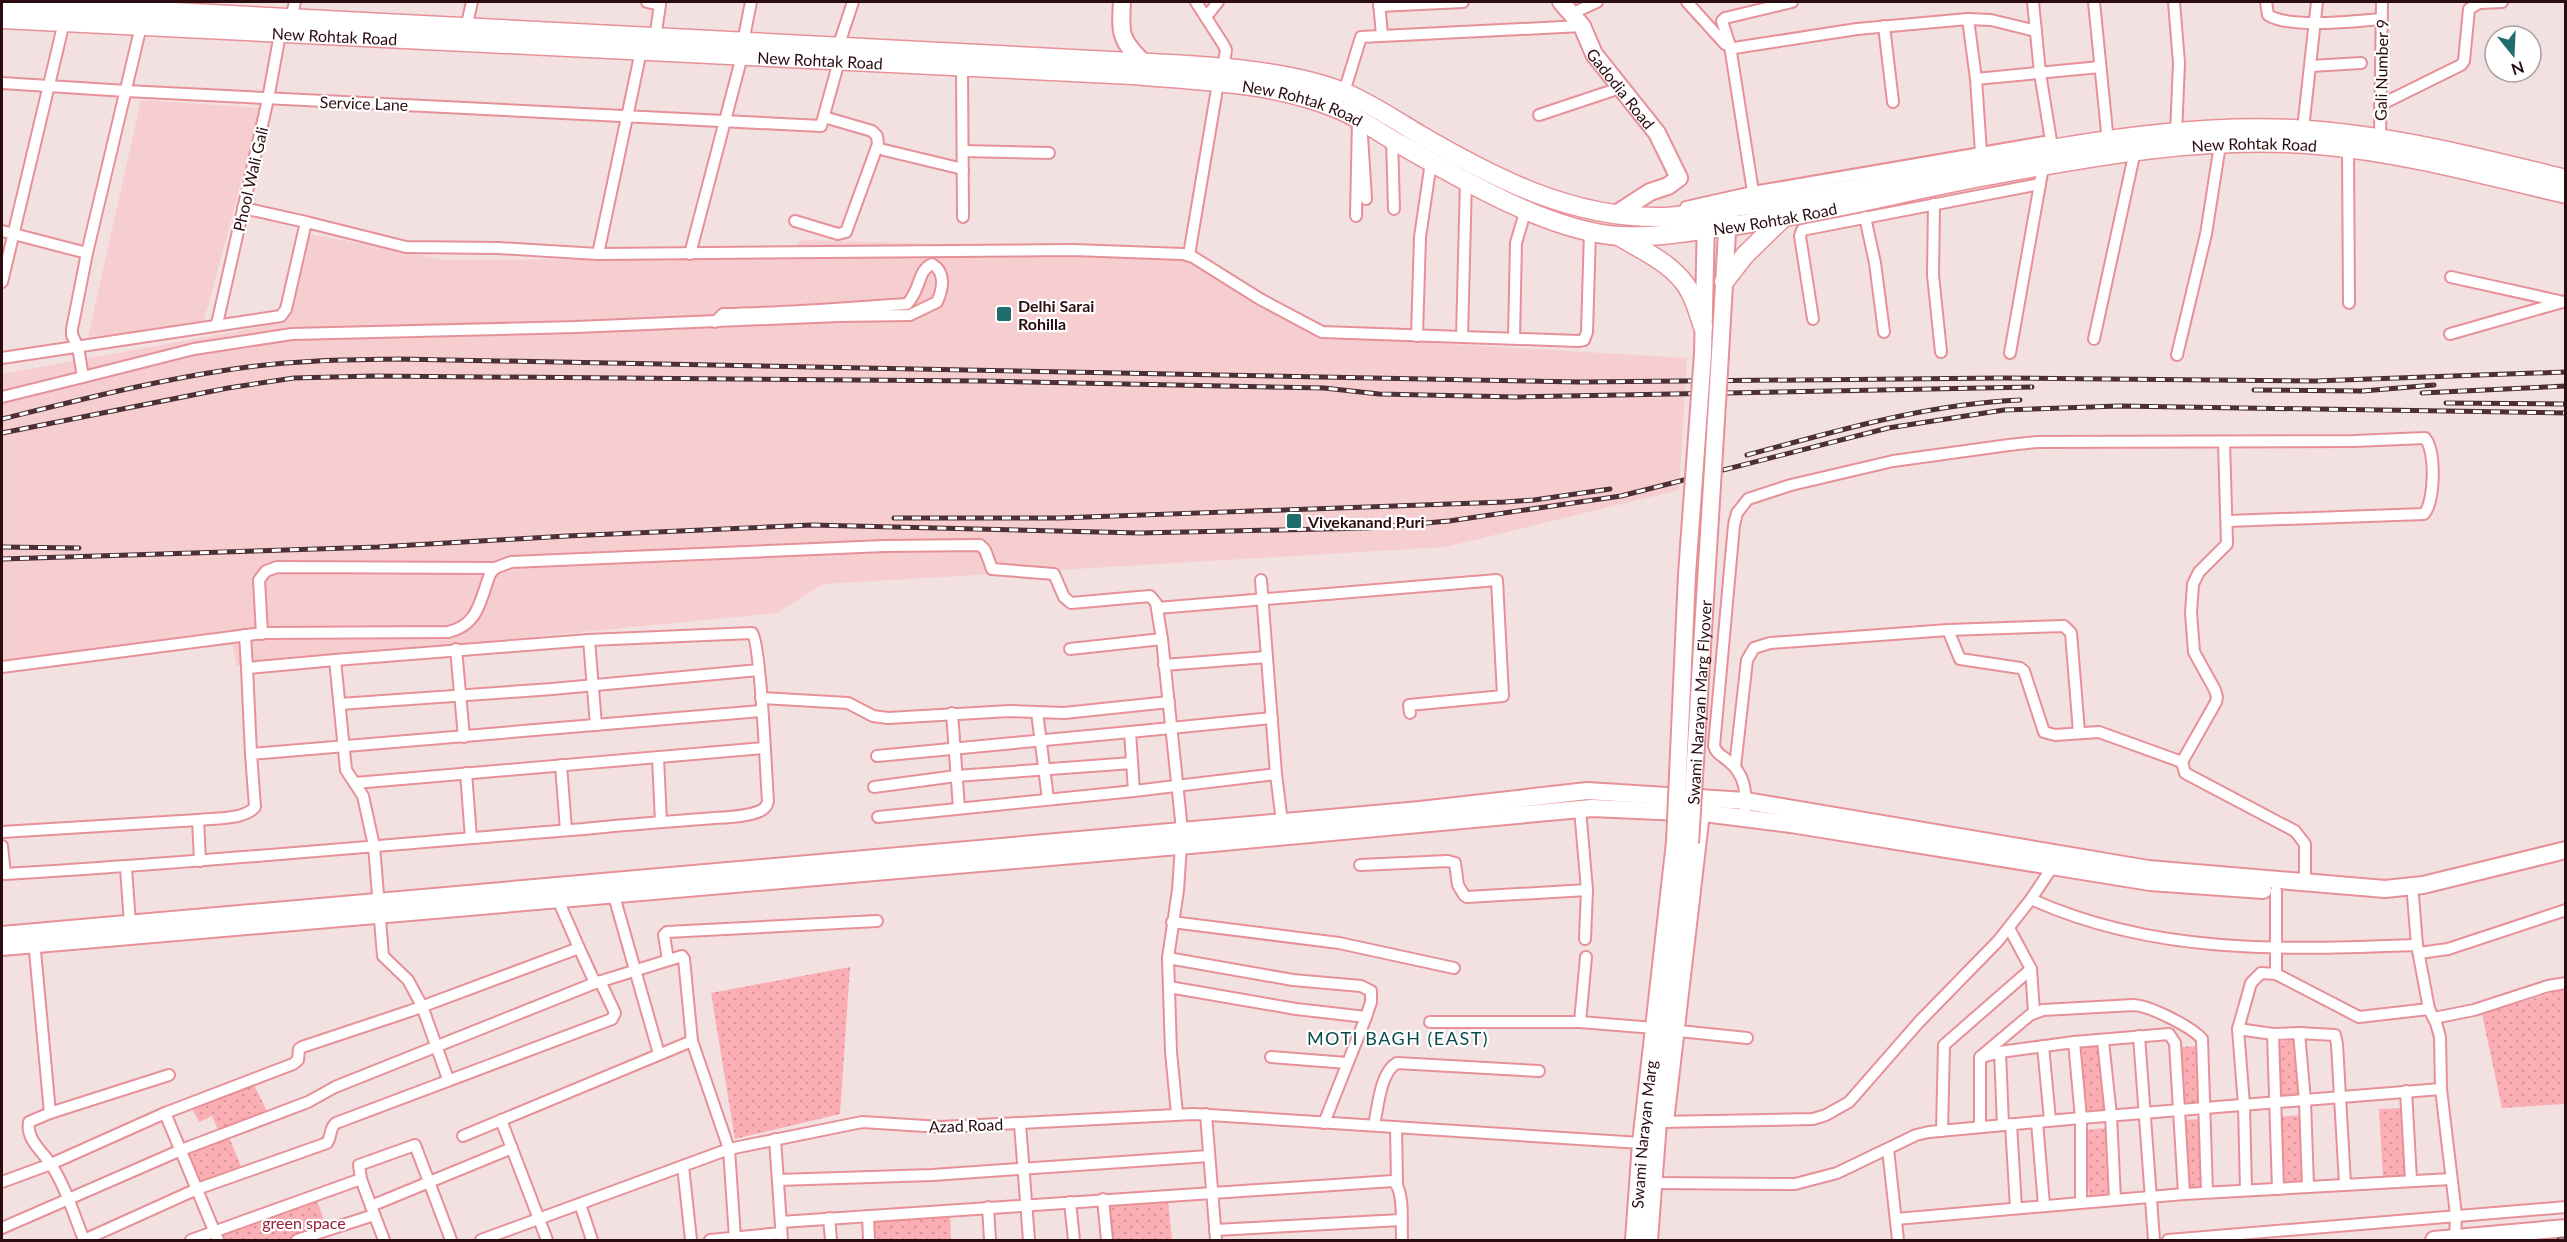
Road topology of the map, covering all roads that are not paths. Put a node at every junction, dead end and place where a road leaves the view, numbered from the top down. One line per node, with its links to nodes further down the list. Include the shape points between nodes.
1 (472, 2): 31 (street)
2 (646, 2): 34 (street, via 660,5)
3 (751, 2): 36 (street)
4 (853, 2): 38 (street)
5 (1122, 2): 39 (street, via 1122,38)
6 (1196, 2): 23 (street)
7 (1218, 2): 23 (street)
8 (1463, 2): 20 (street)
9 (1597, 2): 22 (street)
10 (1687, 2): 35 (street)
11 (1792, 2): 35 (street, via 1723,20)
12 (2033, 2): 32 (street)
13 (2094, 2): 42 (street)
14 (2174, 2): 61 (street, via 2179,63)
15 (2266, 2): 29 (street, via 2268,15 2275,20)
16 (2318, 2): 29 (street)
17 (2382, 2): 27 (street, Gali Number 9)
18 (2502, 2): 54 (street, via 2479,3 2469,9 2461,65)
19 (2, 3): 21 (main road, New Rohtak Road)
20 (1379, 4): 33 (street)
21 (145, 13): 24 (main road, New Rohtak Road); 28 (main road, New Rohtak Road); 50 (street)
22 (1571, 14): 33 (street); 49 (street, Gadodia Road, via 1594,54)
23 (1206, 17): 45 (street, via 1226,50)
24 (289, 18): 31 (main road, New Rohtak Road); 37 (main road, New Rohtak Road); 52 (street, Phool Wali Gali)
25 (2, 19): 28 (main road, New Rohtak Road)
26 (1968, 19): 30 (street); 32 (street, via 1991,20); 46 (street)
27 (2382, 19): 29 (street); 54 (street, Gali Number 9)
28 (64, 22): 48 (street)
29 (2315, 23): 41 (street)
30 (1884, 26): 35 (street); 53 (street)
31 (466, 28): 34 (main road, New Rohtak Road)
32 (2036, 31): 44 (street)
33 (1382, 35): 51 (street, via 1361,37)
34 (655, 38): 36 (main road, New Rohtak Road)
35 (1730, 46): 77 (street)
36 (742, 49): 37 (main road, New Rohtak Road); 38 (main road, New Rohtak Road); 58 (street)
37 (641, 51): 56 (street)
38 (839, 54): 39 (main road, New Rohtak Road); 43 (main road, New Rohtak Road); 57 (street)
39 (1144, 63): 45 (main road, New Rohtak Road)
40 (2361, 63): 41 (street)
41 (2311, 66): 60 (street)
42 (2100, 67): 44 (street); 64 (street)
43 (962, 68): 45 (main road, New Rohtak Road); 68 (street)
44 (2040, 73): 46 (street); 72 (street)
45 (1220, 76): 51 (main road, New Rohtak Road, via 1300,80); 59 (main road, New Rohtak Road, via 1340,109); 101 (street)
46 (1976, 79): 71 (street)
47 (2, 83): 48 (street, Service Lane)
48 (48, 87): 50 (street, Service Lane); 96 (street)
49 (1623, 87): 55 (street); 86 (street, Gadodia Road, via 1657,133 1679,178)
50 (126, 92): 52 (street, Service Lane); 98 (street)
51 (1344, 92): 86 (main road, New Rohtak Road, via 1525,190 1577,208)
52 (268, 99): 56 (street, Service Lane); 81 (street, Phool Wali Gali)
53 (1893, 102)
54 (2380, 105): 62 (street, Gali Number 9)
55 (1539, 115)
56 (628, 116): 58 (street, Service Lane); 99 (street)
57 (824, 117): 58 (street, Service Lane, via 821,126); 91 (street, via 872,131 878,144 846,232 838,234)
58 (726, 121): 100 (street)
59 (1360, 121): 63 (main road, New Rohtak Road); 79 (street); 87 (street)
60 (2303, 129): 61 (main road, New Rohtak Road); 62 (main road, New Rohtak Road)
61 (2176, 134): 64 (main road, New Rohtak Road)
62 (2380, 138): 75 (main road, New Rohtak Road, via 2427,145)
63 (1392, 139): 73 (main road, New Rohtak Road); 83 (street)
64 (2108, 142): 72 (main road, New Rohtak Road)
65 (2220, 145): 66 (main road, New Rohtak Road, via 2318,145); 69 (main road, New Rohtak Road); 119 (street, via 2206,234)
66 (2348, 149): 78 (main road, New Rohtak Road, via 2419,159); 105 (street)
67 (884, 150): 74 (street)
68 (963, 151): 70 (street); 74 (street)
69 (2135, 151): 72 (main road, New Rohtak Road); 115 (street)
70 (1049, 153)
71 (1982, 153): 72 (street); 77 (street)
72 (2048, 161): 80 (street); 82 (main road, New Rohtak Road, via 1982,164); 90 (main road, New Rohtak Road); 118 (street)
73 (1431, 162): 76 (main road, New Rohtak Road); 112 (street, via 1420,237)
74 (963, 169): 88 (street)
75 (2565, 179)
76 (1466, 180): 84 (main road, New Rohtak Road); 113 (street)
77 (1753, 192): 86 (street, via 1659,212)
78 (2565, 194)
79 (1366, 199)
80 (1934, 204): 89 (street); 117 (street, via 1933,275)
81 (243, 208): 92 (street); 108 (street, Phool Wali Gali)
82 (1728, 208): 85 (main road, New Rohtak Road); 93 (street)
83 (1394, 209)
84 (1526, 209): 95 (main road, New Rohtak Road); 114 (street, via 1516,243)
85 (1707, 211): 86 (main road, New Rohtak Road, via 1660,217); 94 (street)
86 (1619, 212)
87 (1356, 216)
88 (963, 217)
89 (1865, 217): 106 (street, via 1800,232); 110 (street)
90 (1783, 218): 93 (main road, New Rohtak Road); 104 (main road)
91 (795, 221)
92 (306, 222): 99 (street, via 406,247); 108 (street, via 284,313)
93 (1727, 226): 94 (main road, New Rohtak Road); 104 (street)
94 (1706, 230): 97 (main road, New Rohtak Road); 109 (street)
95 (1590, 232): 97 (main road, New Rohtak Road); 114 (street, via 1584,340)
96 (7, 233): 98 (street); 103 (street)
97 (1619, 236): 109 (main road, via 1653,256 1683,281)
98 (87, 253): 116 (street, via 72,329)
99 (598, 254): 100 (street)
100 (690, 254): 101 (street, via 1074,250)
101 (1189, 255): 112 (street, via 1322,332)
102 (2451, 277): 111 (street, via 2565,301)
103 (2, 282)
104 (1724, 282): 190 (street, Swami Narayan Marg Flyover, bridge)
105 (2349, 303)
106 (1813, 319)
107 (715, 322): 107 (street, via 723,314 907,304 917,292 921,271 932,264 942,276 937,302 910,315); 121 (street, via 292,334 194,349)
108 (217, 324): 116 (street)
109 (1703, 327): 190 (street, Swami Narayan Marg Flyover, bridge, via 1687,574)
110 (1884, 332)
111 (2450, 334)
112 (1417, 336): 113 (street)
113 (1462, 337): 114 (street)
114 (1514, 338)
115 (2094, 339)
116 (78, 347): 120 (street); 121 (street)
117 (1941, 352)
118 (2010, 353)
119 (2177, 355)
120 (2, 358)
121 (83, 377): 122 (street)
122 (2, 397)
123 (2224, 442): 124 (street); 124 (street, via 2425,438 2432,451 2431,500 2424,514); 167 (street, via 2009,445 1853,469 1748,500 1737,513 1734,525 1714,746)
124 (2228, 520): 164 (street, via 2227,544 2199,572 2193,584 2194,652 2216,690 2216,702)
125 (495, 568): 128 (street, via 511,562 980,545 992,569 1054,574 1064,597 1071,603 1146,595 1154,598); 130 (street, via 473,619 458,630 413,634); 130 (street, via 277,567 266,571 259,580)
126 (1261, 580): 127 (street)
127 (1262, 599): 128 (street); 136 (street); 150 (street, via 1497,580 1503,696 1409,705)
128 (1157, 608): 132 (street)
129 (1948, 630): 155 (street, via 1960,659 2024,671 2044,732); 155 (street, via 2057,625 2068,628); 167 (street, via 1770,643 1754,648 1747,660)
130 (262, 634): 131 (street)
131 (245, 635): 139 (street); 140 (street)
132 (1162, 639): 135 (street); 138 (street)
133 (589, 640): 134 (street); 141 (street, via 747,632 755,636); 142 (street)
134 (456, 649): 137 (street); 143 (street)
135 (1070, 649)
136 (1267, 657): 138 (street); 151 (street)
137 (335, 660): 140 (street); 146 (street)
138 (1164, 665): 145 (street)
139 (2, 667)
140 (247, 669): 161 (street)
141 (759, 670): 142 (street); 144 (street)
142 (592, 685): 143 (street); 152 (street)
143 (461, 694): 146 (street); 156 (street)
144 (760, 698): 147 (street); 149 (street, via 848,703 881,718)
145 (1169, 702): 148 (street, via 1071,713); 153 (street)
146 (340, 704): 158 (street)
147 (761, 711): 152 (street); 159 (street)
148 (1037, 712): 149 (street); 157 (street)
149 (952, 713): 160 (street)
150 (1410, 713)
151 (1272, 718): 153 (street); 170 (street)
152 (596, 725): 156 (street)
153 (1171, 727): 154 (street); 173 (street)
154 (1130, 732): 157 (street); 165 (street)
155 (2079, 732): 164 (street, via 2104,734)
156 (464, 736): 158 (street)
157 (1042, 740): 160 (street); 168 (street)
158 (344, 746): 161 (street); 172 (street, via 346,770)
159 (764, 748): 163 (street); 184 (street, via 768,805 761,811)
160 (954, 749): 162 (street); 171 (street)
161 (251, 754): 183 (street, via 255,807 251,812)
162 (877, 756)
163 (658, 757): 166 (street); 184 (street)
164 (2182, 762): 200 (street, via 2185,773 2302,837)
165 (1132, 763): 168 (street); 175 (street)
166 (561, 765): 169 (street); 186 (street)
167 (1735, 767): 177 (street, via 1743,781)
168 (1046, 769): 171 (street); 176 (street)
169 (466, 773): 172 (street); 189 (street)
170 (1276, 774): 173 (street); 185 (street)
171 (956, 776): 174 (street); 178 (street)
172 (355, 783): 192 (street, via 363,796)
173 (1178, 786): 175 (street); 188 (street)
174 (874, 787)
175 (1134, 791): 176 (street)
176 (1048, 799): 178 (street)
177 (1746, 801): 182 (street); 185 (street, via 1587,791); 200 (street, via 2148,869)
178 (959, 808): 181 (street)
179 (1580, 809): 180 (street); 188 (street); 201 (street)
180 (1704, 813): 182 (street); 238 (street)
181 (878, 817)
182 (1744, 818): 197 (street)
183 (198, 820): 187 (street); 194 (street)
184 (661, 822): 186 (street)
185 (1282, 822): 188 (street)
186 (566, 830): 189 (street)
187 (2, 832)
188 (1182, 837): 203 (street); 207 (street); 210 (street)
189 (471, 838): 192 (street)
190 (1683, 842): 236 (street, Swami Narayan Marg Flyover); 273 (street, Swami Narayan Marg Flyover)
191 (2, 846): 199 (street)
192 (374, 846): 194 (street); 207 (street)
193 (2565, 850): 200 (street, via 2424,885 2385,889)
194 (200, 861): 198 (street)
195 (2565, 861): 204 (street)
196 (1360, 865): 201 (street, via 1455,863 1458,885 1467,897)
197 (2052, 866): 202 (street, via 2150,882); 205 (street)
198 (126, 867): 199 (street); 211 (street)
199 (3, 875)
200 (2305, 882)
201 (1587, 890): 215 (street)
202 (2276, 891): 204 (street, via 2380,898); 218 (street)
203 (614, 896): 206 (street); 225 (street)
204 (2413, 896): 219 (street)
205 (2031, 899): 212 (street); 218 (street, via 2062,913 2162,939)
206 (558, 900): 207 (street); 217 (street)
207 (380, 909): 211 (street); 214 (street); 230 (street, via 383,956 408,980)
208 (2565, 910): 219 (street, via 2448,949)
209 (877, 921): 222 (street, via 667,932 664,935)
210 (1172, 922): 221 (street); 223 (street, via 1339,943)
211 (130, 924): 214 (street)
212 (2009, 928): 224 (street); 273 (street, via 1840,1108 1813,1119)
213 (2, 935): 214 (street)
214 (34, 939): 216 (street); 264 (street)
215 (1585, 939)
216 (2, 947)
217 (579, 948): 227 (street); 230 (street)
218 (2275, 948): 219 (street); 226 (street)
219 (2418, 949): 232 (street)
220 (1586, 957): 235 (street)
221 (1168, 958): 229 (street); 233 (street, via 1293,980 1366,987 1372,995)
222 (668, 960): 225 (street); 243 (street, via 682,956 684,959)
223 (1454, 968)
224 (2031, 969): 231 (street); 281 (street, via 1944,1045)
225 (635, 970): 227 (street); 249 (street)
226 (2276, 974): 232 (street, via 2359,1017); 237 (street, via 2260,973 2253,979)
227 (598, 982): 246 (street); 255 (street, via 615,1014 612,1019)
228 (2565, 983): 232 (street, via 2474,1010)
229 (1169, 987): 233 (street, via 1296,1010); 267 (street)
230 (422, 1006): 246 (street); 265 (street, via 302,1047 293,1064)
231 (2034, 1012): 251 (street); 262 (street, via 2140,1005 2175,1021 2202,1040)
232 (2432, 1014): 256 (street, via 2440,1037)
233 (1366, 1017): 252 (street)
234 (1430, 1022): 235 (street)
235 (1580, 1022): 236 (street)
236 (1654, 1028): 284 (street, Swami Narayan Marg)
237 (2238, 1029): 240 (street); 261 (street)
238 (1678, 1031): 242 (street); 273 (street)
239 (2298, 1033): 240 (street); 258 (street, via 2335,1035); 259 (street)
240 (2273, 1035): 260 (street)
241 (2139, 1036): 244 (street); 263 (street, via 2172,1037); 266 (street)
242 (1747, 1038)
243 (692, 1041): 249 (street); 286 (street)
244 (2103, 1041): 245 (street); 269 (street)
245 (2074, 1042): 247 (street); 270 (street)
246 (438, 1046): 255 (street); 288 (street, via 335,1087 308,1102)
247 (2043, 1046): 248 (street); 272 (street)
248 (2000, 1052): 251 (street); 278 (street)
249 (659, 1053): 271 (street)
250 (1271, 1057): 252 (street)
251 (1980, 1057): 280 (street)
252 (1347, 1063): 275 (street)
253 (1539, 1071): 277 (street, via 1397,1064 1390,1067 1386,1077)
254 (169, 1075): 264 (street)
255 (448, 1079): 304 (street, via 336,1123 327,1143)
256 (2441, 1089): 257 (street); 294 (street)
257 (2406, 1091): 258 (street); 296 (street)
258 (2341, 1098): 259 (street); 301 (street)
259 (2305, 1101): 260 (street); 302 (street)
260 (2277, 1104): 261 (street); 303 (street)
261 (2244, 1106): 262 (street); 305 (street)
262 (2204, 1109): 263 (street); 307 (street)
263 (2178, 1112): 266 (street); 308 (street)
264 (50, 1113): 290 (street, via 33,1119 28,1128 33,1142)
265 (165, 1113): 288 (street); 290 (street)
266 (2146, 1113): 269 (street); 309 (street)
267 (1177, 1114): 268 (street, Azad Road); 276 (street, Azad Road)
268 (1206, 1114): 275 (street, Azad Road); 289 (street)
269 (2111, 1116): 270 (street); 311 (street)
270 (2080, 1118): 272 (street); 314 (street)
271 (501, 1120): 282 (street); 285 (street)
272 (2050, 1120): 274 (street)
273 (1663, 1122): 299 (street, Swami Narayan Marg)
274 (2037, 1122): 278 (street); 317 (street)
275 (1324, 1123): 277 (street, Azad Road)
276 (1020, 1124): 283 (street, Azad Road, via 941,1127 862,1122); 292 (street)
277 (1374, 1125): 279 (street, Azad Road)
278 (2007, 1125): 280 (street); 320 (street)
279 (1396, 1127): 284 (street, Azad Road); 298 (street)
280 (1980, 1127): 281 (street)
281 (1942, 1131): 287 (street, via 1916,1135)
282 (463, 1136)
283 (775, 1139): 286 (street, Azad Road); 295 (street)
284 (1641, 1143): 353 (street, Swami Narayan Marg)
285 (512, 1148): 300 (street); 325 (street)
286 (729, 1149): 291 (street, Azad Road); 334 (street)
287 (1888, 1149): 299 (street, via 1826,1177 1795,1184); 326 (street)
288 (181, 1150): 304 (street); 312 (street)
289 (1209, 1156): 292 (street); 306 (street)
290 (51, 1164): 297 (street); 312 (street)
291 (683, 1166): 315 (street, Azad Road); 344 (street)
292 (1023, 1168): 295 (street); 316 (street)
293 (361, 1179): 300 (street, via 361,1163 415,1145); 321 (street); 332 (street)
294 (2451, 1179): 296 (street); 322 (street)
295 (778, 1180): 330 (street)
296 (2411, 1180): 301 (street)
297 (2, 1182)
298 (1396, 1182): 306 (street); 327 (street, via 1401,1197)
299 (1653, 1183): 354 (street, Swami Narayan Marg)
300 (428, 1184): 321 (street); 340 (street)
301 (2345, 1184): 302 (street)
302 (2308, 1186): 303 (street)
303 (2278, 1189): 305 (street)
304 (197, 1190): 332 (street); 336 (street)
305 (2246, 1190): 307 (street)
306 (1213, 1191): 310 (street); 331 (street)
307 (2206, 1192): 308 (street)
308 (2184, 1194): 309 (street)
309 (2151, 1197): 311 (street); 356 (street)
310 (1103, 1199): 313 (street); 351 (street)
311 (2115, 1199): 314 (street)
312 (67, 1200): 328 (street); 336 (street)
313 (1070, 1202): 316 (street); 350 (street)
314 (2081, 1202): 317 (street)
315 (580, 1204): 325 (street, Azad Road); 343 (street)
316 (1026, 1204): 319 (street); 349 (street)
317 (2044, 1205): 320 (street)
318 (2565, 1207): 322 (street)
319 (988, 1208): 323 (street); 348 (street)
320 (2016, 1208): 326 (street)
321 (372, 1211): 338 (street); 339 (street)
322 (2456, 1215): 333 (street); 335 (street)
323 (868, 1216): 324 (street); 347 (street)
324 (829, 1218): 330 (street); 346 (street)
325 (539, 1219): 341 (street, Azad Road); 342 (street)
326 (1896, 1219): 355 (street)
327 (1401, 1220): 331 (street); 352 (street)
328 (2, 1228)
329 (2565, 1228): 335 (street)
330 (781, 1232): 334 (street)
331 (1216, 1235)
332 (216, 1236): 337 (street)
333 (2257, 1237): 357 (street)
334 (735, 1238): 345 (street)
335 (2455, 1239): 358 (street)
336 (84, 1240)
337 (191, 1240)
338 (297, 1240)
339 (384, 1240)
340 (451, 1240)
341 (481, 1240)
342 (547, 1240)
343 (592, 1240)
344 (691, 1240)
345 (710, 1240)
346 (831, 1240)
347 (869, 1240)
348 (990, 1240)
349 (1029, 1240)
350 (1074, 1240)
351 (1107, 1240)
352 (1402, 1240)
353 (1634, 1240)
354 (1649, 1240)
355 (1898, 1240)
356 (2154, 1240)
357 (2168, 1240)
358 (2434, 1240)

